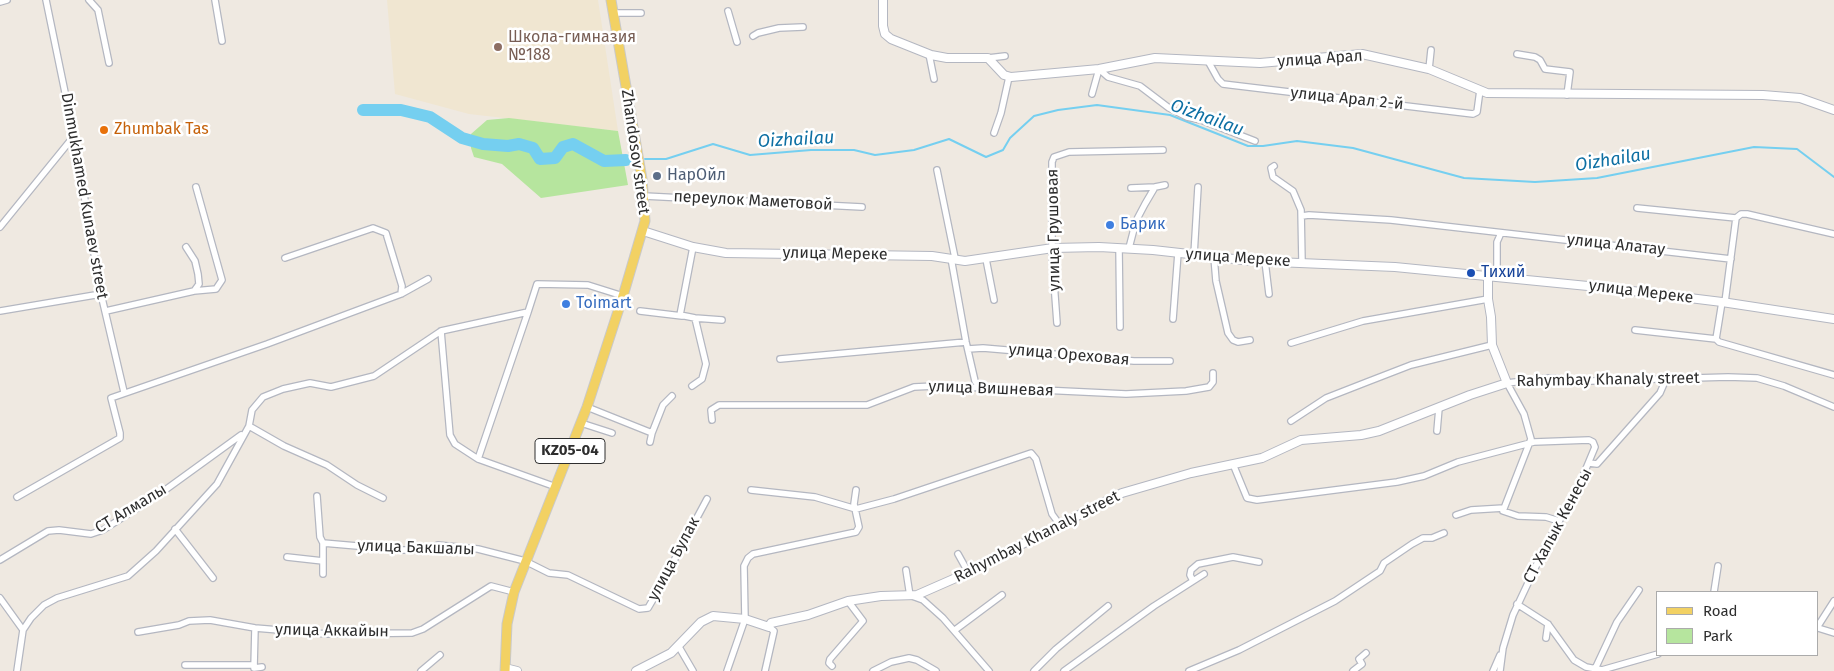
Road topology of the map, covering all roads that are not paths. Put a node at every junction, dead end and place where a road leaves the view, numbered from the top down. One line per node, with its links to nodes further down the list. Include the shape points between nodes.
1 (7, 0): 7 (street)
2 (46, 0): 31 (street, Dinmukhamed Kunaev street)
3 (89, 0): 21 (street, via 98,10)
4 (215, 0): 13 (street)
5 (611, 0): 9 (main road, Zhandosov street / KZ05-04)
6 (883, 0): 16 (street, via 885,34)
7 (0, 2)
8 (728, 11): 14 (street)
9 (613, 13): 10 (street); 42 (main road, Zhandosov street / KZ05-04)
10 (641, 13)
11 (802, 27): 12 (street, via 779,28)
12 (753, 36)
13 (222, 41)
14 (737, 42)
15 (1431, 50): 23 (street)
16 (929, 54): 19 (street, via 947,58); 25 (street)
17 (1517, 54): 28 (street, via 1535,57 1545,69 1570,72)
18 (1005, 56): 19 (street)
19 (988, 58): 24 (street)
20 (1208, 61): 22 (street, улица Арал, via 1156,58); 23 (street, улица Арал, via 1260,63 1362,54); 26 (street, улица Арал 2-й, via 1223,84 1473,114 1477,112)
21 (109, 63)
22 (1099, 69): 24 (street, улица Арал); 27 (street); 32 (street, via 1108,77 1140,86 1187,118 1201,120)
23 (1429, 69): 26 (street, улица Арал)
24 (1009, 76): 30 (street)
25 (934, 79)
26 (1480, 90): 28 (street, улица Арал, via 1487,93)
27 (1092, 94)
28 (1567, 95): 29 (street, улица Арал, via 1763,94 1800,98)
29 (1834, 110)
30 (994, 133)
31 (74, 136): 48 (street); 70 (street, Dinmukhamed Kunaev street)
32 (1255, 141)
33 (1163, 150): 54 (street, улица Грушовая, via 1056,155 1052,162)
34 (1274, 166): 46 (street, via 1271,168 1273,177 1293,191)
35 (937, 170): 60 (street)
36 (1165, 185): 41 (street)
37 (196, 187): 69 (street, via 222,280 216,288)
38 (1198, 187): 58 (street)
39 (1131, 188): 40 (street)
40 (1139, 188): 41 (street); 43 (street, via 1145,189 1147,194)
41 (1155, 188): 43 (street)
42 (644, 196): 44 (street, переулок Маметовой); 49 (main road, Zhandosov street / KZ05-04)
43 (1144, 204): 56 (street)
44 (862, 206)
45 (1637, 208): 47 (street)
46 (1302, 216): 50 (street, улица Алатау, via 1392,220); 65 (street)
47 (1736, 218): 51 (street, via 1747,214); 63 (street)
48 (0, 226)
49 (643, 231): 53 (street, улица Мереке); 73 (main road, Zhandosov street / KZ05-04)
50 (1501, 233): 63 (street, улица Алатау); 67 (street, via 1497,242)
51 (1834, 234)
52 (186, 247): 69 (street, via 195,261 198,274 199,284)
53 (693, 247): 60 (street, улица Мереке, via 726,254); 81 (street)
54 (1053, 248): 55 (street, улица Мереке); 62 (street, улица Мереке); 86 (street, улица Грушовая)
55 (1119, 248): 56 (street, улица Мереке); 87 (street)
56 (1129, 248): 57 (street, улица Мереке)
57 (1178, 253): 58 (street, улица Мереке); 83 (street)
58 (1194, 255): 61 (street, улица Мереке)
59 (285, 258): 71 (street, via 373,228 386,233 402,286)
60 (953, 258): 62 (street, улица Мереке, via 964,261); 92 (street)
61 (1214, 258): 64 (street, улица Мереке); 91 (street, via 1228,333 1238,342)
62 (986, 259): 75 (street)
63 (1731, 259): 76 (street)
64 (1265, 261): 65 (street, улица Мереке); 72 (street)
65 (1302, 262): 66 (street, улица Мереке)
66 (1488, 277): 67 (street, улица Мереке); 74 (street)
67 (1497, 278): 76 (street, улица Мереке)
68 (428, 280): 71 (street)
69 (194, 291): 77 (street)
70 (102, 294): 77 (street, Dinmukhamed Kunaev street); 78 (street)
71 (401, 294): 104 (street)
72 (1269, 294)
73 (623, 296): 80 (street, via 588,285 537,284); 106 (main road, Zhandosov street / KZ05-04)
74 (1488, 299): 93 (street, via 1363,321); 94 (street)
75 (994, 300)
76 (1723, 302): 84 (street, улица Мереке); 90 (street)
77 (106, 310): 104 (street, Dinmukhamed Kunaev street)
78 (0, 311)
79 (640, 311): 81 (street)
80 (528, 312): 89 (street); 118 (street)
81 (679, 314): 82 (street)
82 (696, 318): 85 (street); 102 (street, via 706,364 702,379)
83 (1173, 319)
84 (1834, 319)
85 (722, 320)
86 (1057, 323)
87 (1120, 327)
88 (1635, 330): 90 (street)
89 (441, 331): 112 (street, via 374,376 331,387 310,383 262,397 252,410); 118 (street, via 450,435 455,444)
90 (1716, 339): 99 (street)
91 (1250, 340)
92 (966, 342): 95 (street); 96 (street)
93 (1292, 343)
94 (1492, 345): 101 (street); 110 (street, via 1412,366 1367,382 1326,398)
95 (968, 349): 97 (street, улица Ореховая); 103 (street, via 974,381)
96 (780, 359)
97 (1170, 361)
98 (1214, 373): 103 (street, улица Вишневая, via 1209,387 1186,391 1118,394)
99 (1834, 375)
100 (1666, 378): 101 (street, Rahymbay Khanaly street, via 1591,381 1549,378); 107 (street, Rahymbay Khanaly street, via 1756,378); 119 (street, СТ Халык Кенесы, via 1660,393 1596,464)
101 (1507, 383): 108 (street, Rahymbay Khanaly street); 117 (street, via 1524,414)
102 (692, 386)
103 (979, 387): 109 (street, улица Вишневая, via 958,390 914,387 867,405 719,406 711,410)
104 (124, 392): 125 (street, via 111,398 120,438)
105 (672, 396): 115 (street, via 663,405)
106 (587, 407): 111 (main road, Zhandosov street / KZ05-04); 115 (street)
107 (1834, 407)
108 (1439, 408): 113 (street); 120 (street, Rahymbay Khanaly street, via 1379,431 1360,436 1301,440 1262,458)
109 (712, 420)
110 (1291, 421)
111 (581, 423): 114 (street); 121 (main road, Zhandosov street / KZ05-04)
112 (249, 426): 126 (street, via 327,465); 133 (street, via 217,484); 138 (street, СТ Алмалы, via 236,440 103,530 91,534 48,531)
113 (1438, 431)
114 (612, 433)
115 (652, 433): 116 (street)
116 (650, 442)
117 (1530, 443): 119 (street, via 1589,440 1595,444); 120 (street, via 1396,482 1257,500 1247,498); 128 (street)
118 (478, 459): 121 (street)
119 (1589, 463): 131 (street, СТ Халык Кенесы)
120 (1233, 464): 132 (street, Rahymbay Khanaly street, via 1122,493)
121 (556, 487): 139 (main road, Zhandosov street / KZ05-04)
122 (751, 490): 129 (street, via 815,497)
123 (856, 490): 129 (street)
124 (317, 496): 135 (street)
125 (17, 497)
126 (383, 498)
127 (706, 500): 139 (street, улица Булак, via 648,608 635,608 568,575 549,573)
128 (1504, 508): 130 (street, via 1472,510); 131 (street, via 1506,513 1518,516)
129 (856, 510): 132 (street, via 1031,453 1036,459 1052,514); 159 (street, via 859,527 856,532 753,554 748,558 744,566)
130 (1456, 515)
131 (1559, 521): 157 (street, СТ Халык Кенесы)
132 (1060, 525): 144 (street, Rahymbay Khanaly street)
133 (175, 529): 147 (street); 165 (street, via 128,576 57,598 44,605)
134 (1444, 533): 195 (street, via 1412,544 1384,563 1380,571 1322,608 1233,653)
135 (323, 543): 139 (street, улица Бакшалы, via 403,550 427,550 438,545 478,549); 140 (street)
136 (958, 554): 144 (street)
137 (287, 557): 140 (street)
138 (0, 560)
139 (526, 561): 151 (main road, Zhandosov street / KZ05-04)
140 (323, 562): 145 (street)
141 (1259, 562): 148 (street, via 1233,558 1198,564 1191,570)
142 (1718, 566): 150 (street)
143 (906, 570): 153 (street)
144 (968, 572): 153 (street, Rahymbay Khanaly street)
145 (322, 574)
146 (1204, 574): 148 (street)
147 (213, 578)
148 (1193, 581): 194 (street)
149 (1639, 590): 182 (street, via 1617,622)
150 (1714, 591)
151 (514, 592): 164 (street, улица Аккайын, via 491,586 423,629 412,632 327,634); 180 (main road, Zhandosov street / KZ05-04, via 507,624)
152 (1002, 595): 166 (street)
153 (911, 596): 155 (street, Rahymbay Khanaly street); 166 (street, via 923,600)
154 (0, 598): 165 (street)
155 (848, 601): 162 (street, Rahymbay Khanaly street, via 772,623); 178 (street, via 863,621 830,659)
156 (1834, 602): 161 (street)
157 (1517, 604): 160 (street); 171 (street, СТ Халык Кенесы)
158 (1108, 606): 193 (street)
159 (745, 619): 162 (street); 170 (street, via 707,618); 188 (street)
160 (1548, 624): 169 (street); 182 (street, via 1574,660)
161 (1819, 625)
162 (769, 627): 189 (street, via 774,631)
163 (1819, 627): 168 (street)
164 (255, 628): 167 (street, улица Аккайын, via 203,620); 177 (street)
165 (23, 630): 183 (street)
166 (955, 630): 192 (street)
167 (138, 632)
168 (1834, 633)
169 (1546, 638)
170 (679, 647): 175 (street); 186 (street)
171 (1503, 648): 197 (street); 198 (street, СТ Халык Кенесы)
172 (1366, 653): 196 (street, via 1359,659 1362,664)
173 (440, 655): 184 (street)
174 (1656, 655): 182 (street, via 1620,666)
175 (685, 659): 181 (street); 187 (street)
176 (186, 664): 177 (street)
177 (254, 665): 179 (street, via 254,668)
178 (832, 666)
179 (262, 667)
180 (505, 669): 185 (street)
181 (685, 669)
182 (1595, 669)
183 (17, 671)
184 (421, 671)
185 (517, 671)
186 (636, 671)
187 (693, 671)
188 (727, 671)
189 (765, 671)
190 (874, 671): 191 (street, via 891,662 909,658)
191 (936, 671)
192 (989, 671)
193 (1034, 671)
194 (1064, 671)
195 (1189, 671)
196 (1353, 671)
197 (1493, 671)
198 (1500, 671)

